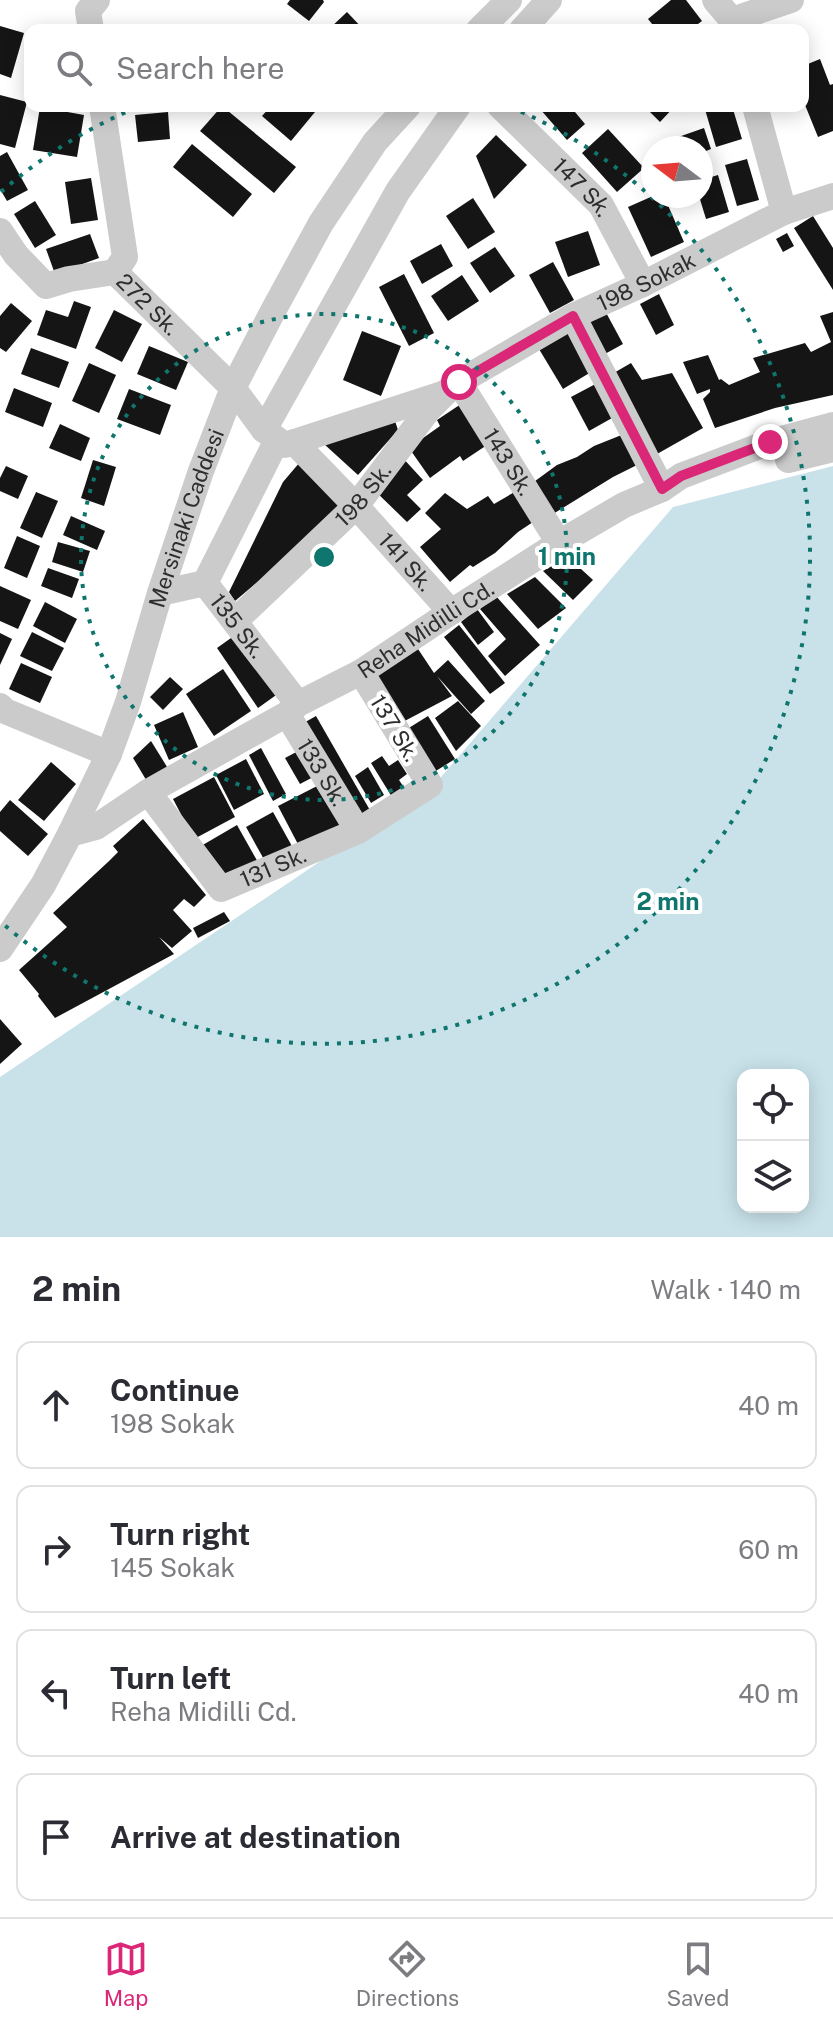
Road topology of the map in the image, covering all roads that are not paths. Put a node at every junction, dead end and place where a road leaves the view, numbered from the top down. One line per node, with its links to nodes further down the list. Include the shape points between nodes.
1 (97, 0): 6 (street, via 88,11)
2 (509, 0): 7 (street)
3 (549, 0): 8 (street)
4 (791, 0): 5 (street)
5 (727, 17)
6 (90, 24)
7 (485, 24)
8 (527, 24)
9 (103, 112): 17 (street, 272 Sk., via 125,257)
10 (402, 112): 21 (street, Mersinaki Caddesi, via 375,142 321,223)
11 (454, 112): 23 (street, via 398,191)
12 (506, 112): 18 (street, 147 Sk., via 601,205)
13 (757, 112): 15 (street)
14 (833, 196): 15 (street, 198 Sokak)
15 (784, 212): 18 (street, 198 Sokak)
16 (0, 231): 17 (street, via 46,286)
17 (115, 272): 21 (street, 272 Sk.)
18 (643, 284): 19 (street, 198 Sokak)
19 (573, 316): 20 (street, 198 Sokak); 26 (street)
20 (452, 387): 23 (street, 198 Sokak); 27 (street, 198 Sk., via 429,409); 28 (street, 143 Sk.)
21 (233, 388): 23 (street, 141 Sk.); 30 (street, Mersinaki Caddesi)
22 (833, 425): 26 (street, Reha Midilli Cd., via 770,442 681,476)
23 (280, 439): 27 (street, 141 Sk.); 29 (street)
24 (833, 449): 25 (street)
25 (788, 460)
26 (662, 489): 28 (street, Reha Midilli Cd.)
27 (356, 506): 31 (street, 141 Sk.); 32 (street, 198 Sk.)
28 (559, 543): 31 (street, Reha Midilli Cd.)
29 (205, 583): 30 (street, 135 Sk.); 32 (street, 135 Sk.)
30 (160, 593): 36 (street, Mersinaki Caddesi)
31 (451, 612): 33 (street, Reha Midilli Cd.)
32 (235, 621): 35 (street, 135 Sk.)
33 (361, 672): 35 (street, Reha Midilli Cd.); 37 (street, 137 Sk.)
34 (0, 706): 36 (street)
35 (293, 709): 38 (street, Reha Midilli Cd.); 39 (street, 133 Sk.)
36 (109, 754): 40 (street, Mersinaki Caddesi)
37 (430, 785): 39 (street, 131 Sk.)
38 (148, 792): 39 (street, 131 Sk., via 221,889); 40 (street, Reha Midilli Cd., via 96,827)
39 (358, 831)
40 (70, 834): 41 (street, Mersinaki Caddesi, via 43,885)
41 (3, 937)

